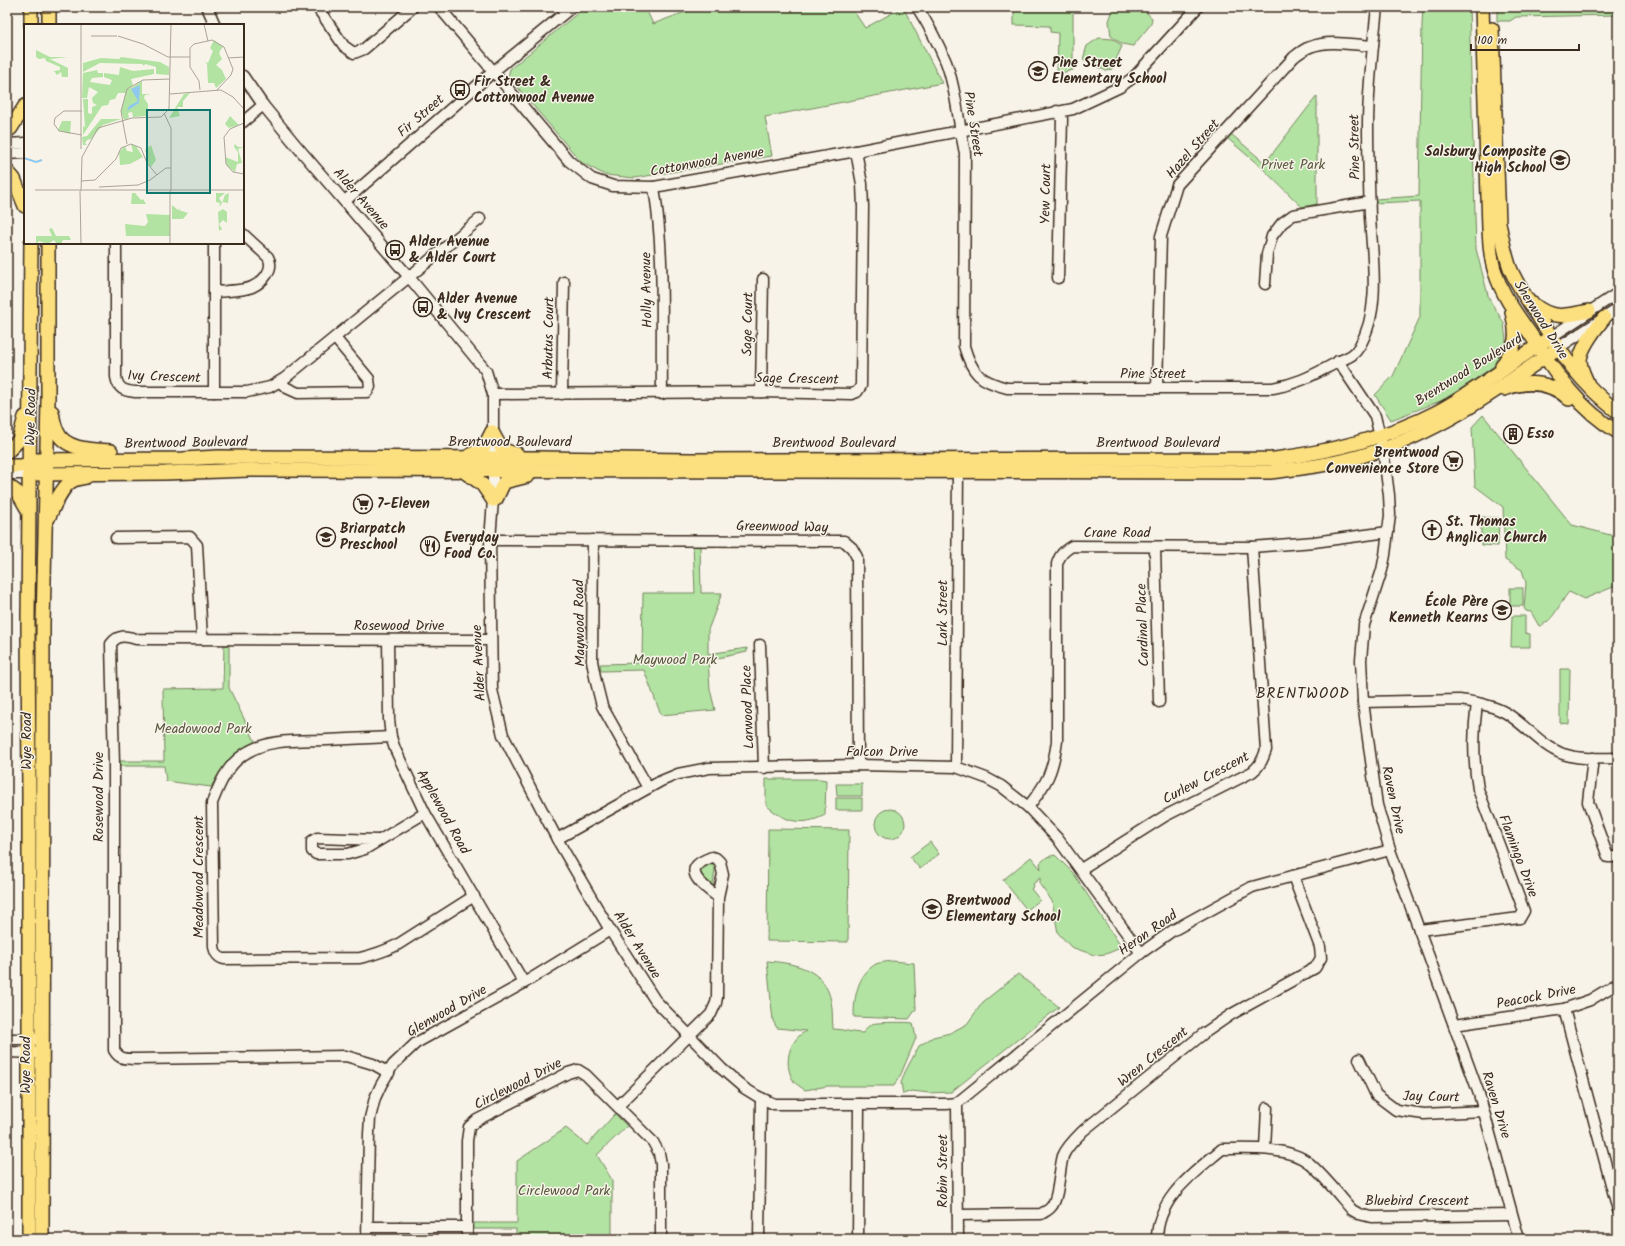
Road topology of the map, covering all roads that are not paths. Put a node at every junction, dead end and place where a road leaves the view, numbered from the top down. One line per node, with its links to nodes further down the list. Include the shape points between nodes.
1 (31, 7): 13 (main road)
2 (49, 7): 14 (main road)
3 (207, 7): 15 (street)
4 (317, 7): 5 (street, via 344,46 354,53 364,49)
5 (413, 7)
6 (439, 7): 17 (street, Cottonwood Avenue)
7 (572, 7): 17 (street, Fir Street)
8 (917, 7): 24 (street, Pine Street, via 946,62)
9 (1198, 7): 21 (street, Cottonwood Avenue, via 1134,77 1094,100 1073,109)
10 (1377, 7): 16 (street, Pine Street)
11 (1482, 7): 41 (main road, Sherwood Drive, via 1489,229)
12 (1492, 7): 49 (main road, Sherwood Drive, via 1499,223 1511,268)
13 (31, 24)
14 (49, 24)
15 (215, 24)
16 (1373, 46): 33 (street, Pine Street, via 1368,101); 61 (street, Hazel Street, via 1329,43 1310,46 1302,51 1177,185 1161,236)
17 (494, 71): 31 (street, Cottonwood Avenue, via 569,161 592,179 613,186); 32 (street, Fir Street)
18 (244, 77): 19 (street, Alder Avenue)
19 (263, 105): 22 (street); 32 (street, Alder Avenue)
20 (24, 108): 23 (main road)
21 (1057, 111): 24 (street, Cottonwood Avenue); 43 (street, Yew Court, via 1062,118)
22 (244, 121)
23 (7, 131)
24 (960, 131): 27 (street, Cottonwood Avenue); 61 (street, Pine Street, via 965,153 964,346 974,371 985,381 1008,388)
25 (24, 143): 26 (street)
26 (7, 144)
27 (856, 151): 31 (street, Cottonwood Avenue); 64 (street, Sage Crescent, via 863,207 861,386 857,392 851,394)
28 (24, 153): 29 (street)
29 (7, 154)
30 (7, 171): 34 (main road, via 14,179)
31 (654, 187): 67 (street, Holly Avenue, via 661,252)
32 (345, 201): 42 (street, Alder Avenue)
33 (1370, 202): 46 (street, via 1293,215 1282,223 1272,236 1267,254); 58 (street, Pine Street, via 1374,300 1370,323 1358,348 1350,357)
34 (24, 204)
35 (480, 219): 42 (street, Ivy Crescent)
36 (244, 235): 47 (street, via 268,257 269,271 250,288)
37 (31, 244): 69 (main road, Wye Road)
38 (48, 244): 70 (main road, Wye Road)
39 (116, 244): 63 (street, Ivy Crescent, via 118,386 129,392)
40 (214, 244): 47 (street)
41 (1495, 272): 50 (main road, Sherwood Drive); 55 (main road)
42 (409, 277): 54 (street, Ivy Crescent); 65 (street, Alder Avenue, via 486,372)
43 (1058, 278)
44 (763, 279): 64 (street, Sage Court)
45 (564, 282): 66 (street, Arbutus Court)
46 (1265, 284)
47 (214, 292): 63 (street)
48 (1618, 293): 52 (street, Brentwood Boulevard)
49 (1528, 301): 52 (main road, via 1542,312 1554,316); 55 (main road, Sherwood Drive)
50 (1510, 305): 55 (main road, Sherwood Drive); 59 (main road, via 1516,328 1514,345)
51 (1618, 309): 53 (street, Brentwood Boulevard)
52 (1589, 311): 55 (street, Brentwood Boulevard)
53 (1604, 318): 56 (street, Brentwood Boulevard); 62 (main road, via 1584,348 1580,359)
54 (335, 338): 60 (street, Ivy Crescent); 60 (street, via 369,380 370,387 367,392 298,393)
55 (1544, 341): 56 (main road, Sherwood Drive); 57 (main road, Sherwood Drive); 59 (main road, Brentwood Boulevard)
56 (1558, 348): 57 (main road, Brentwood Boulevard); 62 (main road, Sherwood Drive)
57 (1545, 358): 68 (main road, Brentwood Boulevard); 71 (main road, Sherwood Drive)
58 (1338, 361): 61 (street, Pine Street, via 1308,379 1273,388); 75 (street, Raven Drive, via 1375,416)
59 (1497, 373): 75 (main road, Brentwood Boulevard)
60 (280, 382): 63 (street, Ivy Crescent, via 255,391)
61 (1157, 388)
62 (1590, 389): 72 (main road, Sherwood Drive)
63 (214, 392)
64 (760, 392): 67 (street, Sage Crescent)
65 (493, 394): 66 (street, Sage Crescent); 73 (street, Alder Avenue)
66 (562, 394): 67 (street, Sage Crescent)
67 (662, 394)
68 (1488, 395): 71 (main road, via 1520,384 1536,383 1554,388); 75 (main road, Brentwood Boulevard, via 1429,430)
69 (30, 400): 76 (main road, via 19,440); 85 (main road, Wye Road)
70 (48, 400): 77 (main road, via 57,432 63,440 73,446 95,450); 82 (main road, Wye Road)
71 (1589, 412): 74 (main road, Sherwood Drive)
72 (1618, 412)
73 (492, 432): 78 (main road, via 484,447); 79 (street, Alder Avenue); 80 (main road, via 506,452)
74 (1618, 432)
75 (1381, 443): 83 (main road, Brentwood Boulevard, via 1276,459); 96 (street, Raven Drive, via 1389,502)
76 (7, 452)
77 (218, 458): 78 (main road, Brentwood Boulevard); 82 (main road, Brentwood Boulevard)
78 (466, 458): 79 (main road, Brentwood Boulevard)
79 (492, 458): 80 (main road, Brentwood Boulevard); 87 (street, Alder Avenue)
80 (539, 458): 83 (main road, Brentwood Boulevard)
81 (7, 460): 85 (street, Brentwood Boulevard)
82 (46, 460): 85 (main road, Brentwood Boulevard); 89 (main road, Wye Road)
83 (958, 465): 88 (main road, Brentwood Boulevard); 113 (street, Lark Street)
84 (7, 466): 85 (main road)
85 (30, 466): 89 (main road, Brentwood Boulevard); 90 (street, Brentwood Boulevard); 94 (main road, Wye Road)
86 (463, 471): 87 (main road, Brentwood Boulevard); 91 (main road, Brentwood Boulevard, via 249,470); 93 (main road, via 482,484)
87 (493, 471): 88 (main road, Brentwood Boulevard); 93 (street, Alder Avenue)
88 (540, 471): 93 (main road, via 521,479 504,482 496,499)
89 (46, 473): 91 (main road, Brentwood Boulevard); 95 (main road, Wye Road)
90 (7, 474)
91 (100, 474): 95 (main road, via 74,480 68,484)
92 (7, 485): 94 (main road, via 23,499 28,509)
93 (493, 500): 98 (street, Alder Avenue)
94 (30, 524): 136 (main road, Wye Road)
95 (45, 524): 134 (main road, Wye Road)
96 (1388, 532): 101 (street, Crane Road); 107 (street, Raven Drive, via 1382,570 1364,625 1361,660)
97 (116, 538): 102 (street, via 190,537 197,545)
98 (490, 540): 99 (street, Greenwood Way); 104 (street, Alder Avenue)
99 (594, 540): 112 (street, Greenwood Way, via 844,541 857,557); 115 (street, Maywood Road, via 592,661 596,682 602,706)
100 (1155, 547): 101 (street, Crane Road); 106 (street, Cardinal Place); 116 (street, Crane Road, via 1072,546 1059,556 1057,741 1048,778)
101 (1252, 547): 122 (street, Curlew Crescent, via 1266,750 1263,759 1252,772 1165,816)
102 (202, 639): 103 (street, Rosewood Drive); 141 (street, Rosewood Drive, via 136,639 124,635 111,644 114,764 114,1050 117,1056 123,1059 346,1056 372,1064)
103 (388, 640): 104 (street, Rosewood Drive); 109 (street, Applewood Road)
104 (490, 640): 118 (street, Alder Avenue, via 492,690 503,735)
105 (760, 646): 114 (street, Larwood Place)
106 (1159, 702)
107 (1363, 702): 108 (street, via 1459,700); 120 (street, Raven Drive, via 1378,805)
108 (1477, 703): 110 (street, via 1507,714 1550,748 1576,758); 127 (street, Flamingo Drive, via 1474,728 1478,789 1524,911 1520,918)
109 (391, 737): 117 (street, Applewood Road, via 406,775); 124 (street, Meadowood Crescent, via 266,745 244,754 227,771 212,803 215,952 218,957 224,959 360,958 386,951)
110 (1593, 758): 111 (street); 121 (street, via 1588,802 1608,857)
111 (1618, 758)
112 (858, 765): 113 (street, Falcon Drive); 114 (street, Falcon Drive)
113 (956, 767): 116 (street, Falcon Drive, via 1001,786)
114 (764, 768): 115 (street, Falcon Drive, via 709,768 678,774)
115 (648, 788): 118 (street, Falcon Drive)
116 (1028, 807): 122 (street, Falcon Drive, via 1058,839)
117 (425, 812): 119 (street); 124 (street, Applewood Road)
118 (557, 839): 126 (street, Alder Avenue)
119 (378, 840): 119 (street, via 317,838 312,841 311,847 316,854 348,854 365,849)
120 (1390, 850): 123 (street, Heron Road); 127 (street, Raven Drive)
121 (1618, 857)
122 (1081, 869): 128 (street, Falcon Drive)
123 (1294, 876): 128 (street, Heron Road, via 1252,887 1172,930); 150 (street, Wren Crescent, via 1320,946 1321,958 1315,968 1232,1014 1203,1034 1084,1130 1063,1155 1056,1199 1052,1207 1041,1214)
124 (474, 896): 129 (street, Applewood Road)
125 (718, 897): 133 (street, via 716,1003 711,1014)
126 (610, 930): 129 (street, Glenwood Drive); 133 (street, Alder Avenue, via 656,1000)
127 (1419, 930): 132 (street, Raven Drive)
128 (1141, 953): 143 (street, Heron Road)
129 (524, 983): 141 (street, Glenwood Drive, via 416,1042 393,1065)
130 (1618, 983): 131 (street, Peacock Drive, via 1590,1000)
131 (1564, 1009): 132 (street, Peacock Drive); 149 (street)
132 (1454, 1025): 147 (street, Raven Drive)
133 (690, 1035): 142 (street, Alder Avenue, via 722,1069); 145 (street)
134 (42, 1038): 136 (street); 139 (main road, Wye Road)
135 (7, 1039): 136 (street)
136 (29, 1039): 138 (main road, Wye Road)
137 (7, 1052): 138 (street)
138 (29, 1053): 139 (street); 154 (main road, Wye Road)
139 (42, 1053): 155 (main road, Wye Road)
140 (1359, 1059): 147 (street, Jay Court, via 1376,1095 1396,1110 1424,1114)
141 (389, 1073): 152 (street, Glenwood Drive, via 375,1098 370,1118)
142 (762, 1099): 144 (street, Alder Avenue, via 774,1104); 159 (street)
143 (957, 1103): 144 (street, Alder Avenue); 150 (street, Robin Street)
144 (859, 1104): 160 (street)
145 (618, 1106): 153 (street, Circlewood Drive, via 578,1070 469,1127); 158 (street, Circlewood Drive, via 653,1142 659,1153)
146 (1267, 1108): 148 (street)
147 (1483, 1111): 151 (street, Raven Drive)
148 (1264, 1149): 151 (street, Bluebird Crescent, via 1308,1162 1358,1214 1370,1217); 162 (street, Bluebird Crescent, via 1222,1149 1176,1190 1166,1206)
149 (1618, 1210)
150 (958, 1215): 161 (street, Robin Street)
151 (1512, 1215): 163 (street, Raven Drive)
152 (368, 1227): 153 (street); 156 (street, Glenwood Drive)
153 (467, 1227): 157 (street, Circlewood Drive)
154 (28, 1239)
155 (42, 1239)
156 (367, 1239)
157 (467, 1239)
158 (662, 1239)
159 (760, 1239)
160 (858, 1239)
161 (958, 1239)
162 (1157, 1239)
163 (1519, 1239)

